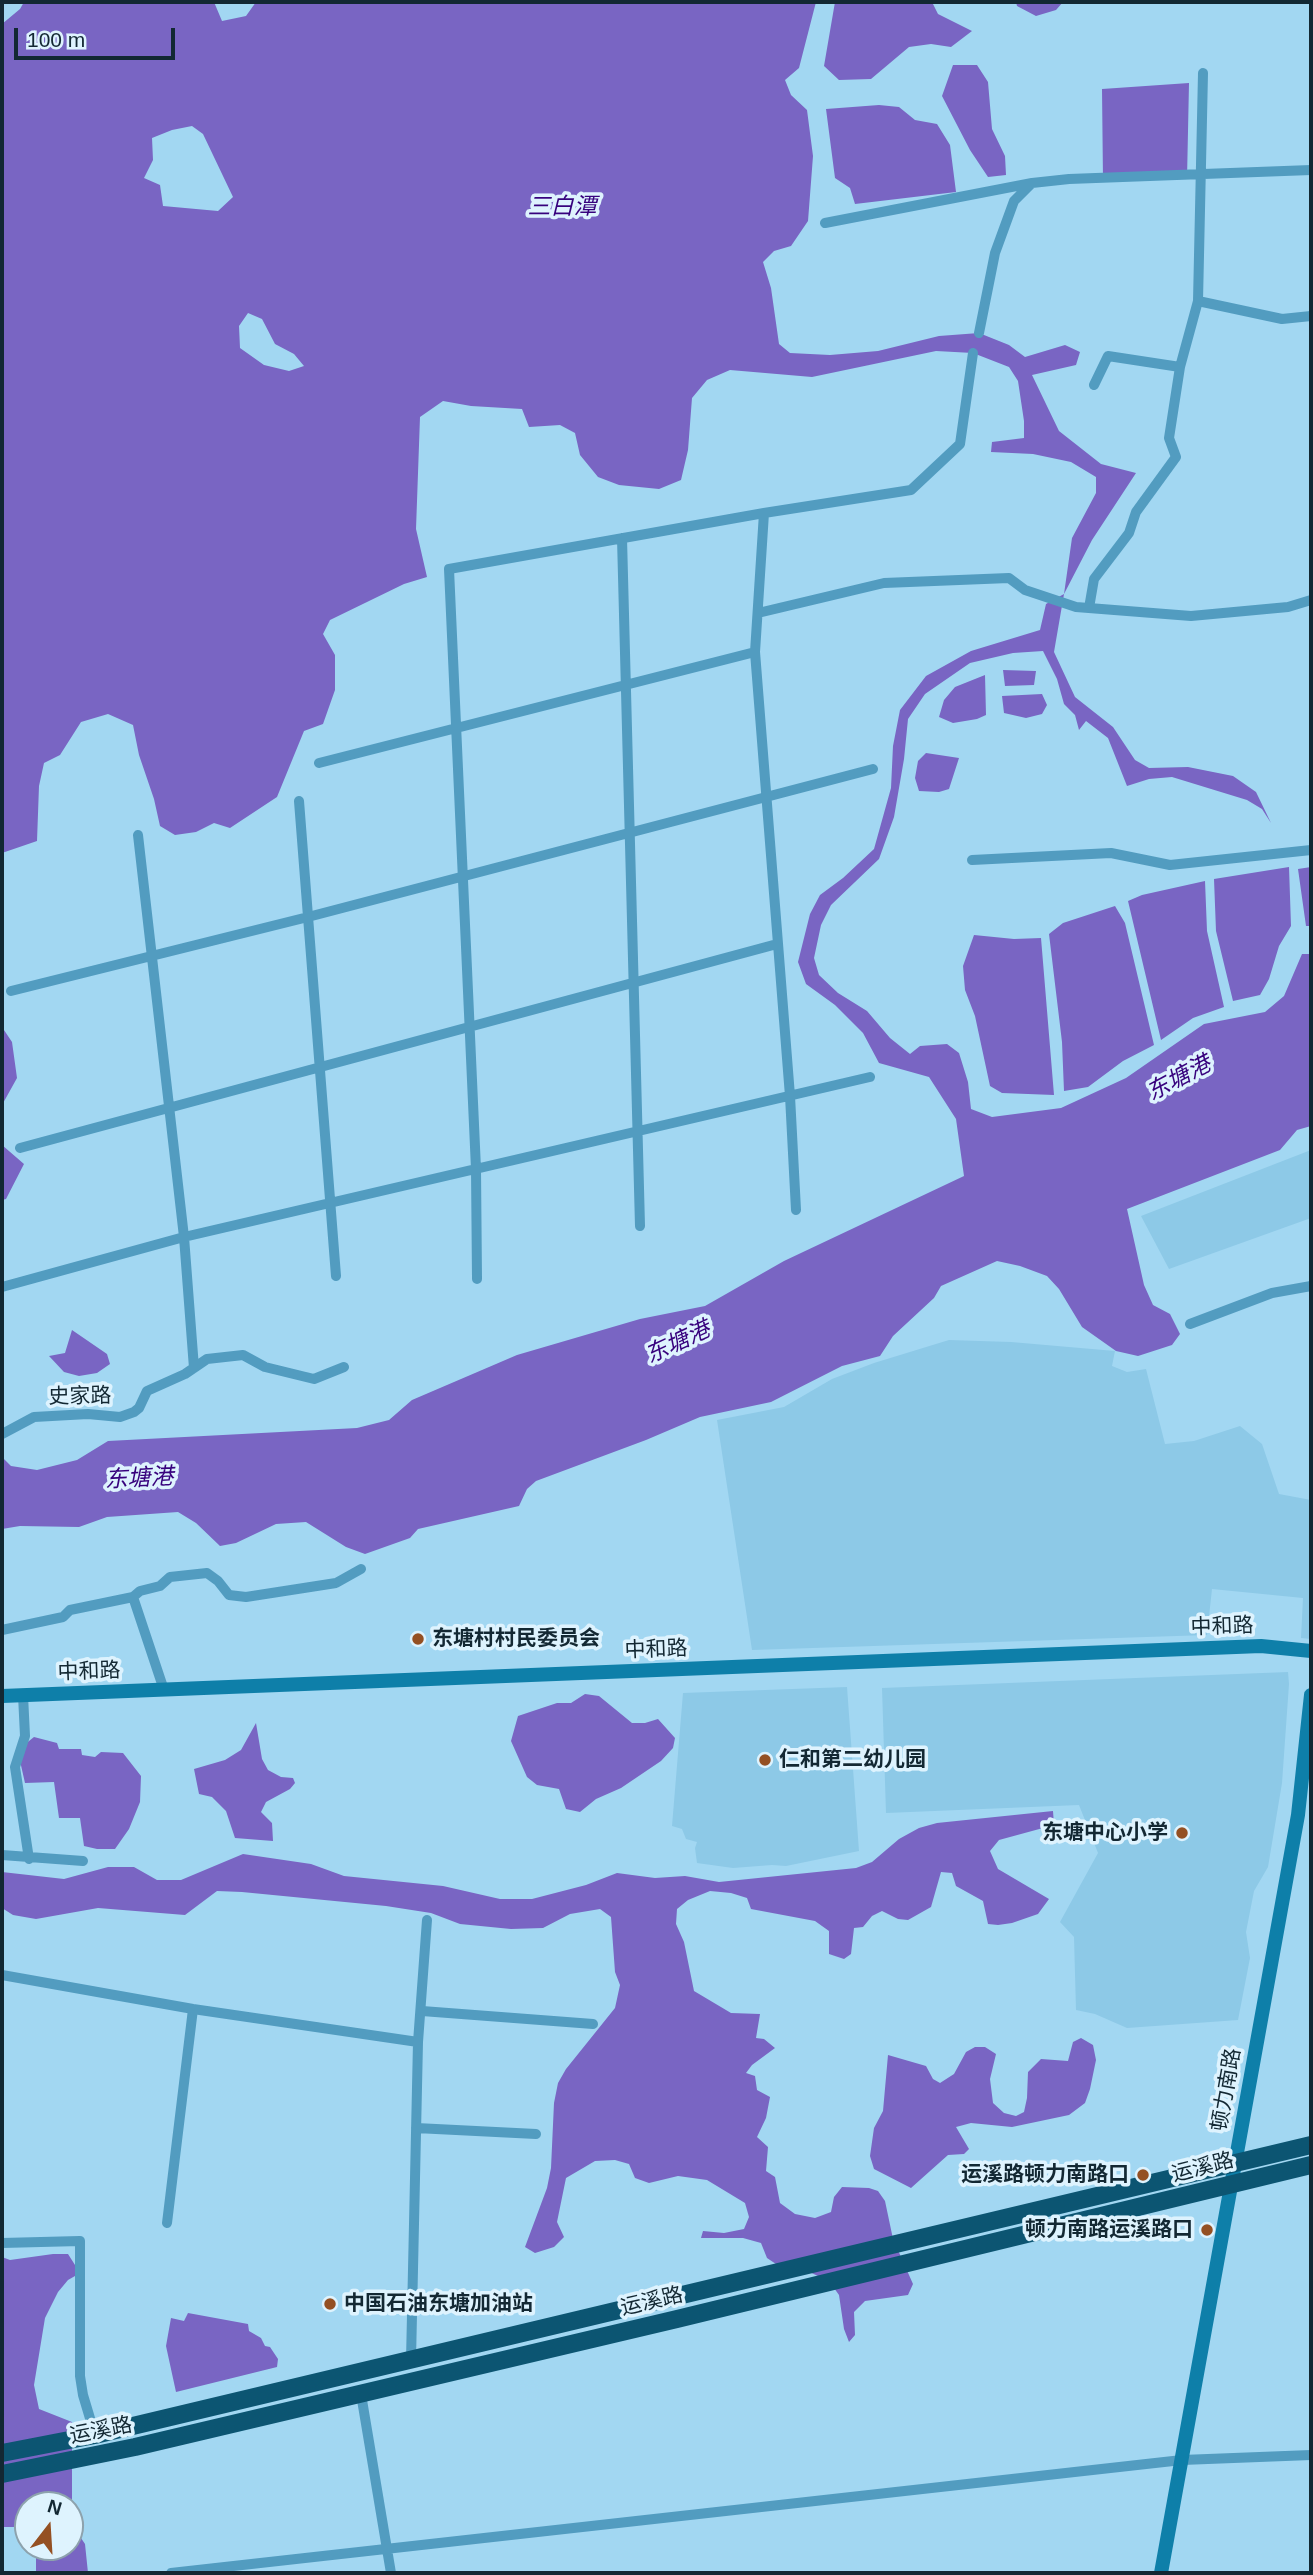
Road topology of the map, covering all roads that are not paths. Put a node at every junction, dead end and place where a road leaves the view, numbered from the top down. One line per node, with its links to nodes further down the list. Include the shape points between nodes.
1 (1203, 72): 3 (street)
2 (1311, 170): 3 (street)
3 (1200, 173): 4 (street); 6 (street)
4 (1032, 183): 5 (street); 8 (street, via 1014,201 995,253)
5 (825, 223)
6 (1198, 301): 7 (street, via 1282,319); 10 (street)
7 (1311, 316)
8 (979, 333)
9 (973, 353): 12 (street, via 960,444 911,490)
10 (1180, 367): 11 (street, via 1108,356); 15 (street, via 1169,438 1176,457 1094,579)
11 (1094, 385)
12 (764, 513): 13 (street); 16 (street)
13 (622, 538): 18 (street); 19 (street, via 449,569)
14 (1311, 600): 15 (street, via 1288,607 1191,616)
15 (1088, 608): 16 (street, via 1025,590 1009,578 884,583)
16 (758, 613): 17 (street)
17 (755, 652): 18 (street); 22 (street)
18 (625, 685): 19 (street); 24 (street)
19 (456, 728): 20 (street); 28 (street)
20 (319, 763)
21 (873, 769): 22 (street)
22 (766, 796): 24 (street); 30 (street)
23 (299, 801): 29 (street)
24 (629, 833): 28 (street); 32 (street)
25 (138, 835): 31 (street)
26 (1311, 850): 27 (street, via 1170,865 1111,853)
27 (972, 860)
28 (463, 877): 29 (street); 34 (street)
29 (308, 918): 31 (street); 35 (street)
30 (777, 944): 32 (street); 37 (street)
31 (152, 956): 33 (street); 38 (street)
32 (632, 984): 34 (street); 39 (street)
33 (11, 991)
34 (469, 1029): 35 (street); 41 (street)
35 (319, 1069): 38 (street); 42 (street)
36 (870, 1077): 37 (street)
37 (790, 1096): 39 (street); 43 (street)
38 (169, 1108): 40 (street); 45 (street)
39 (636, 1132): 41 (street); 44 (street)
40 (20, 1148)
41 (476, 1169): 42 (street); 47 (street)
42 (329, 1203): 45 (street); 46 (street)
43 (796, 1210)
44 (640, 1226)
45 (184, 1237): 49 (street); 52 (street)
46 (336, 1276)
47 (477, 1279)
48 (1311, 1286): 50 (street, via 1272,1293)
49 (2, 1287)
50 (1190, 1324)
51 (344, 1367): 52 (street, 史家路, via 314,1379 265,1367 243,1355 207,1359)
52 (194, 1368): 53 (street, 史家路, via 147,1391 139,1408 127,1415 34,1417)
53 (2, 1434)
54 (361, 1569): 55 (street, via 336,1583 246,1597 229,1595 207,1573 170,1577)
55 (133, 1597): 56 (street); 58 (street)
56 (2, 1630)
57 (1311, 1651): 58 (street, 中和路, via 1261,1646)
58 (164, 1690): 59 (street, 中和路)
59 (23, 1695): 61 (street, 中和路); 63 (street, via 25,1736 15,1767)
60 (1311, 1695): 74 (street, 顿力南路, via 1298,1815)
61 (2, 1696)
62 (2, 1855): 63 (street)
63 (29, 1858): 64 (street)
64 (83, 1861)
65 (427, 1920): 68 (street)
66 (2, 1975): 67 (street)
67 (193, 2008): 70 (street); 77 (street)
68 (422, 2011): 69 (street); 70 (street)
69 (593, 2024)
70 (418, 2042): 71 (street)
71 (416, 2129): 72 (street); 79 (street)
72 (536, 2134)
73 (1311, 2145): 74 (highway, 运溪路)
74 (1235, 2163): 76 (street, 顿力南路); 79 (highway, 运溪路)
75 (1311, 2165): 76 (highway, 运溪路)
76 (1231, 2185): 80 (highway, 运溪路); 84 (street, 顿力南路)
77 (167, 2223)
78 (2, 2243): 81 (street, via 80,2241 80,2376)
79 (411, 2360): 81 (highway, 运溪路)
80 (361, 2394): 85 (highway, 运溪路); 86 (street)
81 (95, 2434): 82 (highway, 运溪路)
82 (2, 2453)
83 (1311, 2455): 84 (street)
84 (1182, 2460): 86 (street); 89 (street, 顿力南路)
85 (2, 2474)
86 (387, 2549): 87 (street); 88 (street)
87 (171, 2573)
88 (391, 2573)
89 (1161, 2573)

